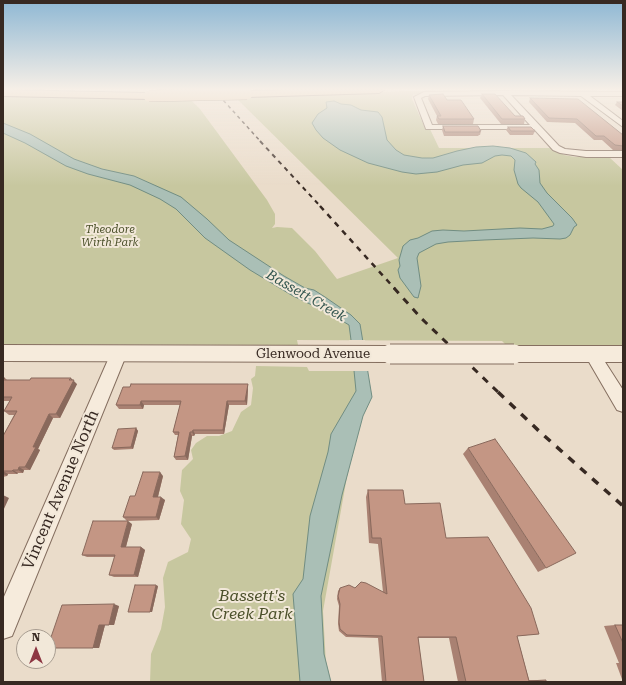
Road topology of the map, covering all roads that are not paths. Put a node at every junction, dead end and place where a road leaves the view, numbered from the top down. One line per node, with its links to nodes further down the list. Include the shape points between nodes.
1 (427, 122): 3 (street, via 429,126)
2 (531, 122): 3 (street)
3 (536, 127): 4 (street, via 563,152)
4 (623, 154)
5 (3, 353): 6 (street, Glenwood Avenue)
6 (119, 353): 8 (street, Glenwood Avenue, bridge); 10 (street, Vincent Avenue North)
7 (623, 354): 8 (street, Glenwood Avenue)
8 (593, 355): 9 (street)
9 (623, 405)
10 (3, 627)

